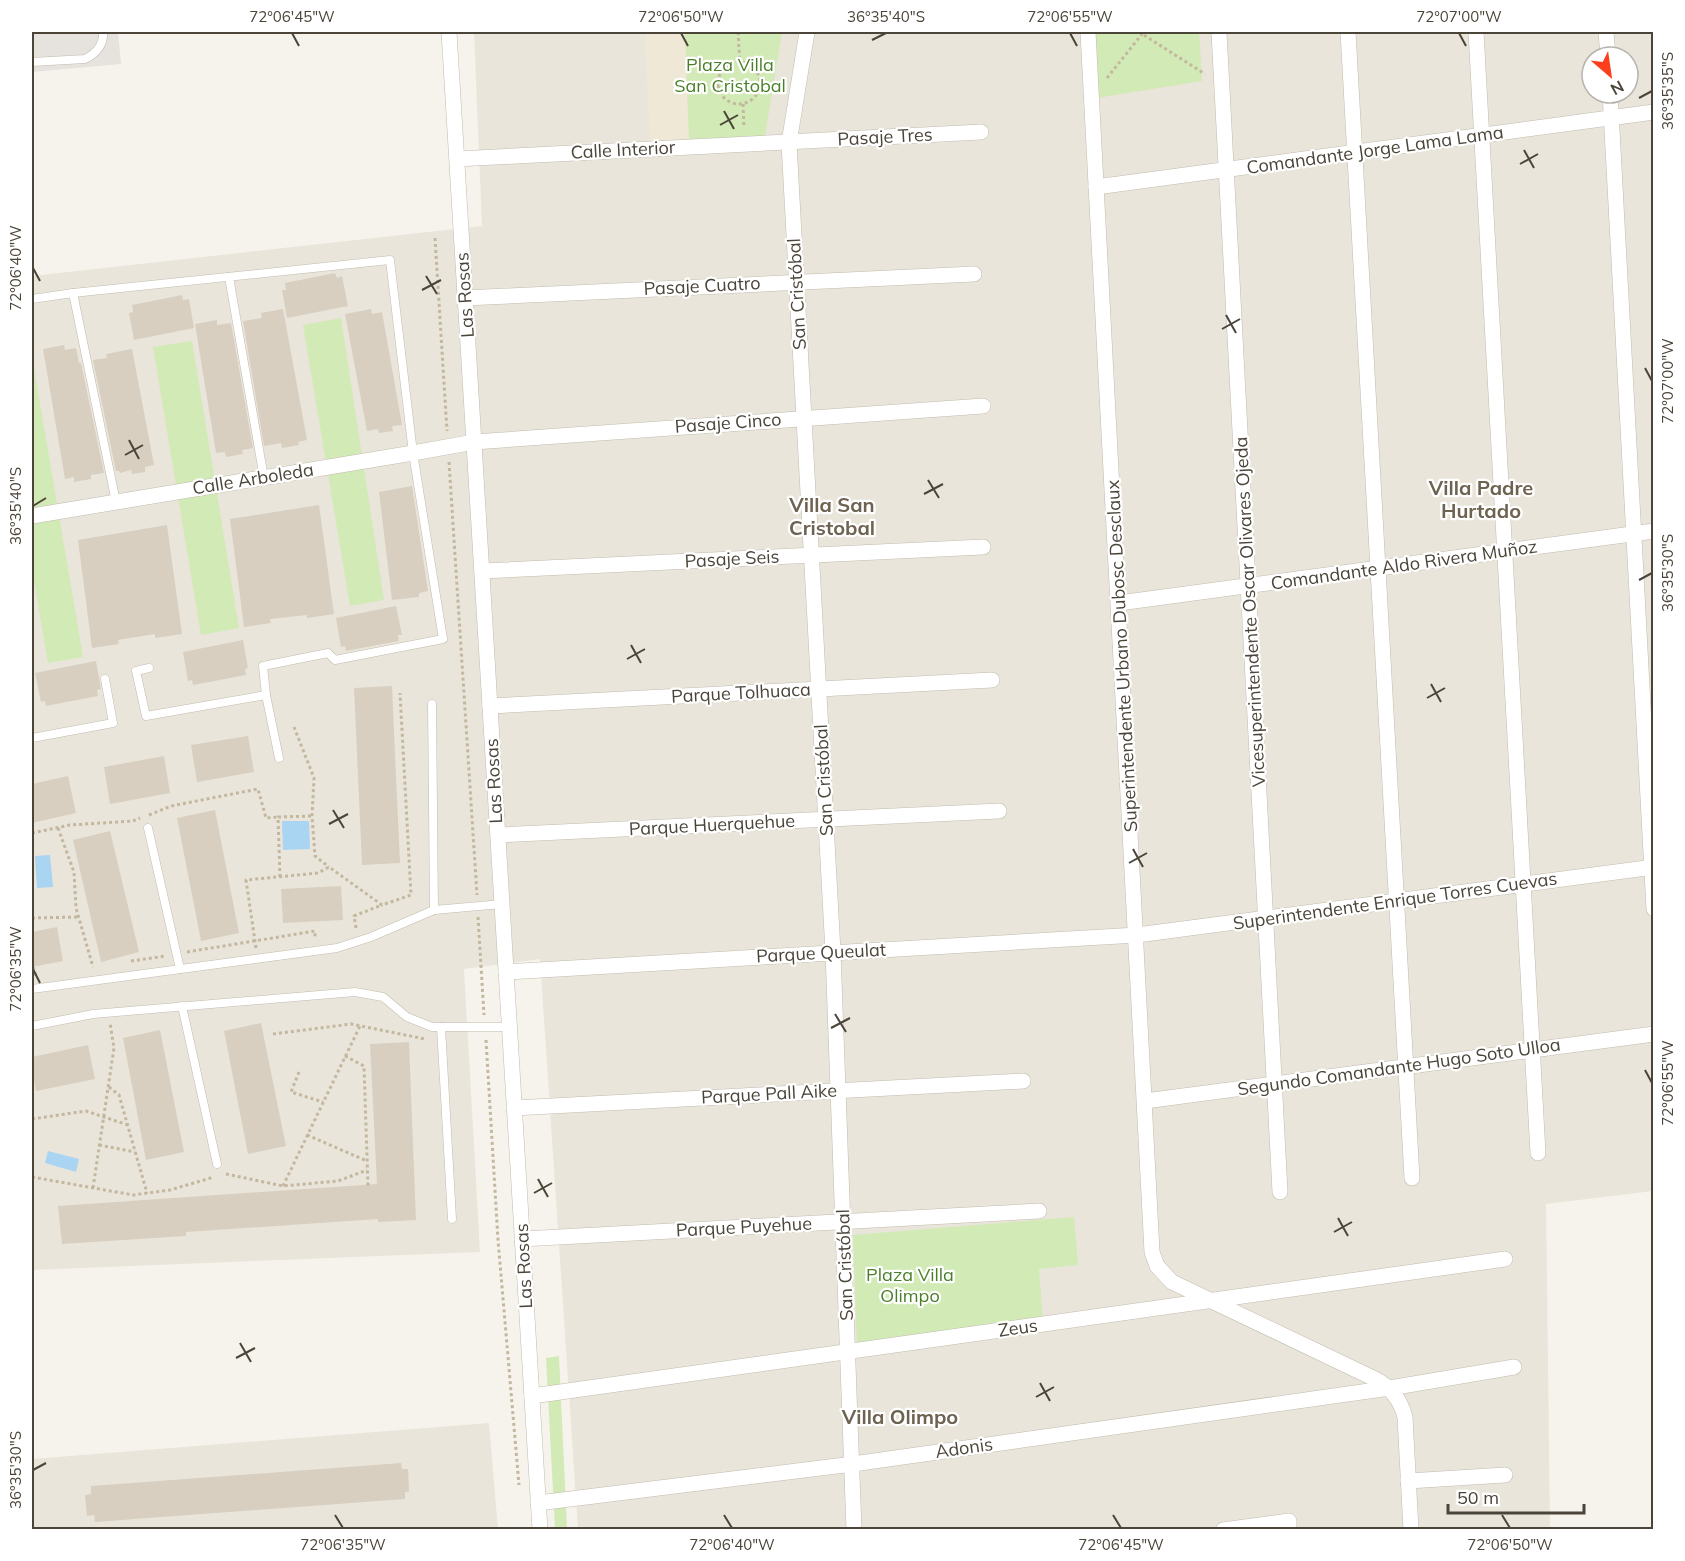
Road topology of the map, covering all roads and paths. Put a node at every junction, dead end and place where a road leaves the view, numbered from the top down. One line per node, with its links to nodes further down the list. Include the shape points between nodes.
1 (103, 32): 11 (lane, via 101,45 85,59)
2 (449, 32): 28 (street, Las Rosas)
3 (738, 32): 12 (path)
4 (807, 32): 13 (street, San Cristóbal)
5 (1088, 32): 18 (street, Superintendente Urbano Dubosc Desclaux)
6 (1146, 32): 10 (path)
7 (1219, 32): 14 (street, Vicesuperintendente Oscar Olivares Ojeda)
8 (1348, 32): 27 (street)
9 (1476, 32): 24 (street)
10 (1140, 33): 14 (path); 18 (path)
11 (32, 62)
12 (740, 63): 15 (path, via 727,67); 16 (path, via 753,67)
13 (799, 79): 16 (path); 25 (street, San Cristóbal)
14 (1222, 84): 29 (street, Vicesuperintendente Oscar Olivares Ojeda)
15 (718, 85): 17 (path); 19 (path, via 729,102)
16 (760, 85): 19 (path, via 755,98)
17 (693, 87)
18 (1091, 99): 30 (street, Superintendente Urbano Dubosc Desclaux)
19 (743, 104): 26 (path)
20 (1610, 105): 22 (street)
21 (1653, 112): 22 (street, Comandante Jorge Lama Lama)
22 (1611, 118): 24 (street, Comandante Jorge Lama Lama); 47 (street)
23 (981, 132): 25 (street, Pasaje Tres)
24 (1482, 135): 27 (street, Comandante Jorge Lama Lama); 49 (street)
25 (789, 143): 26 (street, Calle Interior); 34 (street, San Cristóbal)
26 (746, 144): 28 (street, Calle Interior)
27 (1355, 152): 29 (street, Comandante Jorge Lama Lama); 51 (street)
28 (457, 159): 36 (street, Las Rosas)
29 (1226, 170): 30 (street, Comandante Jorge Lama Lama); 53 (street, Vicesuperintendente Oscar Olivares Ojeda)
30 (1096, 187): 54 (street, Superintendente Urbano Dubosc Desclaux)
31 (435, 238): 41 (path)
32 (974, 274): 34 (street, Pasaje Cuatro)
33 (229, 277): 35 (lane); 42 (lane, via 390,260); 43 (lane)
34 (796, 282): 36 (street, Pasaje Cuatro); 39 (street, San Cristóbal)
35 (73, 293): 37 (lane); 44 (lane)
36 (465, 298): 40 (street, Las Rosas)
37 (32, 299)
38 (983, 406): 39 (street, Pasaje Cinco)
39 (804, 417): 40 (street, Pasaje Cinco); 50 (street, San Cristóbal)
40 (474, 442): 41 (street, Calle Arboleda); 52 (street, Las Rosas)
41 (448, 446): 42 (street, Calle Arboleda); 81 (path)
42 (413, 453): 43 (street, Calle Arboleda); 60 (lane, via 442,639 335,660 328,652 262,666)
43 (264, 478): 44 (street, Calle Arboleda)
44 (116, 502): 45 (street, Calle Arboleda)
45 (32, 516)
46 (1653, 531): 47 (street, Comandante Aldo Rivera Muñoz)
47 (1633, 534): 49 (street, Comandante Aldo Rivera Muñoz); 75 (street)
48 (983, 547): 50 (street, Pasaje Seis)
49 (1505, 551): 51 (street, Comandante Aldo Rivera Muñoz); 77 (street)
50 (812, 555): 52 (street, Pasaje Seis); 58 (street, San Cristóbal)
51 (1378, 568): 53 (street, Comandante Aldo Rivera Muñoz); 78 (street)
52 (482, 571): 62 (street, Las Rosas)
53 (1248, 586): 54 (street, Comandante Aldo Rivera Muñoz); 86 (street, Vicesuperintendente Oscar Olivares Ojeda)
54 (1119, 603): 88 (street, Superintendente Urbano Dubosc Desclaux)
55 (149, 668): 60 (lane, via 136,671 146,716)
56 (105, 679): 64 (lane, via 113,723)
57 (992, 681): 58 (street, Parque Tolhuaca)
58 (819, 689): 62 (street, Parque Tolhuaca); 69 (street, San Cristóbal)
59 (400, 693): 80 (path, via 411,895)
60 (266, 695): 65 (lane)
61 (432, 704): 83 (lane)
62 (490, 706): 73 (street, Las Rosas)
63 (294, 727): 67 (path, via 314,778)
64 (32, 738)
65 (279, 758)
66 (999, 812): 69 (street, Parque Huerquehue)
67 (312, 816): 68 (path); 74 (path, via 315,856)
68 (278, 817): 70 (path, via 267,818 258,789 171,806 133,821); 76 (path)
69 (826, 820): 73 (street, Parque Huerquehue); 91 (street, San Cristóbal)
70 (58, 828): 72 (path); 84 (path, via 74,872)
71 (148, 828): 92 (lane)
72 (32, 833)
73 (498, 835): 79 (street, Las Rosas)
74 (329, 867): 76 (path, via 318,873); 80 (path)
75 (1652, 867): 77 (street, Superintendente Enrique Torres Cuevas); 82 (street)
76 (280, 877): 90 (path, via 246,880)
77 (1523, 885): 78 (street, Superintendente Enrique Torres Cuevas); 111 (street)
78 (1397, 901): 86 (street, Superintendente Enrique Torres Cuevas); 113 (street)
79 (502, 904): 81 (lane); 98 (street, Las Rosas)
80 (382, 905): 87 (path, via 354,916 357,929)
81 (477, 906): 83 (lane); 105 (path)
82 (1653, 909)
83 (434, 910): 93 (lane, via 337,948)
84 (79, 916): 85 (path); 96 (path)
85 (32, 918)
86 (1266, 918): 88 (street, Superintendente Enrique Torres Cuevas); 116 (street, Vicesuperintendente Oscar Olivares Ojeda)
87 (348, 933)
88 (1137, 935): 91 (street, Parque Queulat); 119 (street, Superintendente Urbano Dubosc Desclaux)
89 (323, 940): 90 (path, via 315,940 315,931)
90 (255, 941): 92 (path); 93 (path)
91 (834, 952): 98 (street, Parque Queulat); 118 (street, San Cristóbal)
92 (177, 954): 94 (path); 97 (lane)
93 (257, 959): 97 (lane)
94 (124, 962)
95 (33, 967): 99 (path, via 35,976)
96 (93, 967)
97 (180, 969): 100 (lane)
98 (506, 972): 107 (street, Las Rosas)
99 (47, 974)
100 (32, 989)
101 (182, 1006): 102 (lane); 106 (lane, via 355,992 382,997 407,1017); 130 (lane)
102 (109, 1012): 103 (lane); 117 (path, via 114,1048)
103 (32, 1026)
104 (360, 1026): 108 (path); 110 (path); 112 (path)
105 (485, 1026): 106 (lane); 107 (lane); 152 (path)
106 (441, 1027): 110 (lane)
107 (509, 1027): 121 (street, Las Rosas)
108 (273, 1034)
109 (1653, 1034): 111 (street, Segundo Comandante Hugo Soto Ulloa)
110 (442, 1040): 140 (lane)
111 (1532, 1050): 113 (street, Segundo Comandante Hugo Soto Ulloa); 128 (street)
112 (345, 1056): 120 (path); 129 (path, via 364,1066)
113 (1406, 1066): 116 (street, Segundo Comandante Hugo Soto Ulloa); 133 (street)
114 (299, 1072): 120 (path, via 291,1092)
115 (1023, 1081): 118 (street, Parque Pall Aike)
116 (1275, 1084): 119 (street, Segundo Comandante Hugo Soto Ulloa); 137 (street, Vicesuperintendente Oscar Olivares Ojeda)
117 (108, 1086): 122 (path); 124 (path, via 119,1095)
118 (839, 1091): 121 (street, Parque Pall Aike); 141 (street, San Cristóbal)
119 (1145, 1101): 144 (street, Superintendente Urbano Dubosc Desclaux, via 1154,1259 1172,1282)
120 (323, 1102): 125 (path)
121 (514, 1108): 142 (street, Las Rosas)
122 (103, 1118): 123 (path, via 86,1111); 124 (path); 126 (path)
123 (32, 1119)
124 (128, 1125): 127 (path)
125 (307, 1135): 129 (path); 134 (path)
126 (99, 1145): 127 (path); 136 (path)
127 (135, 1152): 138 (path)
128 (1538, 1153)
129 (367, 1161): 131 (path)
130 (217, 1164)
131 (367, 1170): 134 (path, via 338,1181); 135 (path)
132 (32, 1178): 136 (path)
133 (1412, 1178)
134 (283, 1186): 138 (path, via 224,1174)
135 (368, 1187)
136 (93, 1188): 138 (path, via 133,1195)
137 (1280, 1192)
138 (147, 1193)
139 (1039, 1211): 141 (street, Parque Puyehue)
140 (452, 1219)
141 (843, 1222): 142 (street, Parque Puyehue); 145 (street, San Cristóbal)
142 (522, 1239): 148 (street, Las Rosas)
143 (1505, 1259): 144 (street, Zeus)
144 (1210, 1301): 145 (street, Zeus); 147 (street, Superintendente Urbano Dubosc Desclaux)
145 (849, 1352): 148 (street, Zeus); 149 (street, San Cristóbal)
146 (1514, 1367): 147 (street, Adonis)
147 (1390, 1388): 149 (street, Adonis); 151 (street, via 1405,1417)
148 (531, 1396): 153 (street, Las Rosas)
149 (853, 1464): 153 (street, Adonis); 156 (street, San Cristóbal)
150 (1505, 1475): 151 (street)
151 (1408, 1481): 158 (street)
152 (520, 1495)
153 (538, 1503): 155 (street, Las Rosas)
154 (1289, 1525): 157 (street)
155 (540, 1530)
156 (854, 1530)
157 (1223, 1530)
158 (1411, 1530)

